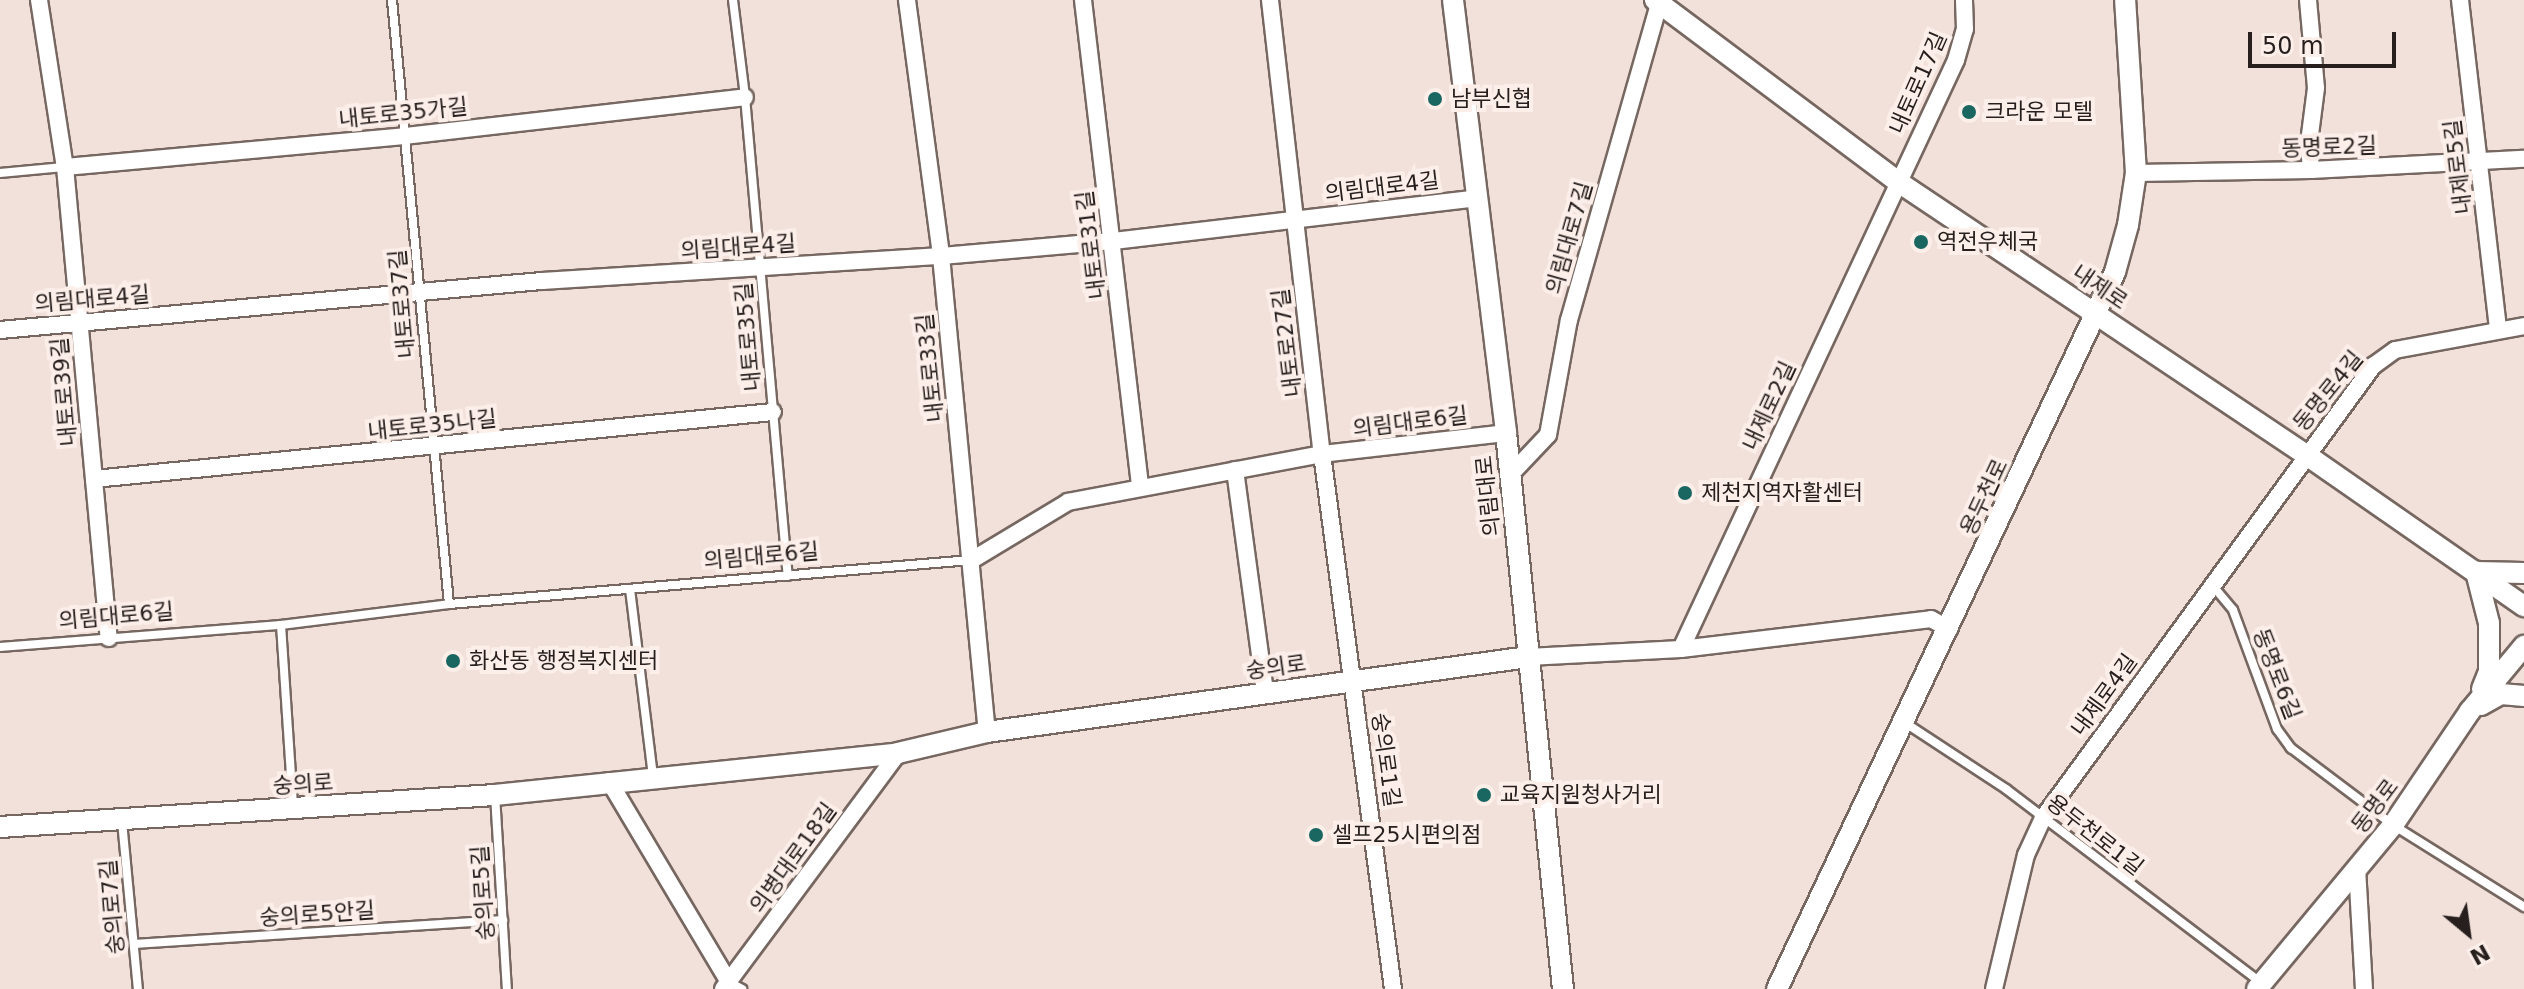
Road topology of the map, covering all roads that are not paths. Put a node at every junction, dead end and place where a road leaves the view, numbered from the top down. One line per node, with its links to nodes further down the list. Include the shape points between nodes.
1 (39, 0): 17 (street, 내토로39길)
2 (392, 0): 14 (lane, 내토로37길)
3 (733, 0): 13 (lane, 내토로35길)
4 (907, 0): 25 (street, 내토로33길)
5 (1083, 0): 24 (street, 내토로31길)
6 (1270, 0): 23 (street, 내토로27길)
7 (1453, 0): 22 (street, 의림대로)
8 (1964, 0): 21 (street, 내토로17길, via 1965,29 1956,60)
9 (2125, 0): 20 (street, 용두천로)
10 (2308, 0): 18 (street, via 2316,88)
11 (2460, 0): 16 (street, 내제로5길)
12 (1658, 1): 21 (street, 내제로); 39 (street, 의림대로7길, via 1569,320 1548,435)
13 (745, 97): 14 (street, 내토로35가길); 26 (lane, 내토로35길)
14 (405, 136): 17 (street, 내토로35가길); 27 (lane, 내토로37길)
15 (2524, 159): 16 (street, 동명로2길)
16 (2480, 162): 18 (street, 동명로2길); 31 (street, 내제로5길)
17 (65, 167): 19 (lane); 29 (street, 내토로39길)
18 (2311, 170): 20 (street, 동명로2길)
19 (0, 173)
20 (2136, 173): 28 (street, 용두천로, via 2115,272)
21 (1897, 181): 28 (street, 내제로); 55 (street, 내제로2길)
22 (1478, 198): 23 (street, 의림대로4길); 34 (street, 의림대로)
23 (1295, 219): 24 (street, 의림대로4길); 36 (street, 내토로27길)
24 (1113, 241): 25 (street, 의림대로4길); 41 (street, 내토로31길)
25 (941, 256): 26 (street, 의림대로4길); 42 (street, 내토로33길)
26 (760, 267): 27 (street, 의림대로4길); 33 (lane, 내토로35길)
27 (419, 292): 29 (street, 의림대로4길); 35 (lane, 내토로37길)
28 (2096, 312): 37 (street, 내제로); 51 (street, 용두천로)
29 (80, 322): 32 (street, 의림대로4길); 40 (street, 내토로39길)
30 (2524, 326): 31 (street, 동명로4길)
31 (2498, 328): 37 (street, 동명로4길, via 2395,350 2373,366)
32 (0, 330)
33 (773, 412): 35 (street, 내토로35나길); 45 (lane, 내토로35길)
34 (1506, 433): 36 (street, 의림대로6길); 39 (street, 의림대로)
35 (434, 447): 40 (street, 내토로35나길); 48 (lane, 내토로37길)
36 (1322, 454): 38 (street, 의림대로6길); 57 (street, 내토로27길)
37 (2305, 454): 43 (street, 내제로); 46 (street, 내제로4길)
38 (1235, 470): 41 (street, 의림대로6길); 58 (street)
39 (1510, 475): 56 (street, 의림대로)
40 (94, 479): 52 (street, 내토로39길)
41 (1140, 486): 42 (street, 의림대로6길, via 1068,502)
42 (972, 560): 45 (lane, 의림대로6길); 62 (street, 내토로33길)
43 (2476, 572): 44 (street); 49 (street, 내제로); 60 (street, via 2489,623 2489,672)
44 (2524, 573)
45 (788, 576): 47 (lane, 의림대로6길)
46 (2212, 586): 68 (street, 내제로4길); 70 (lane, 동명로6길, via 2233,610 2277,729 2291,748)
47 (630, 589): 48 (lane, 의림대로6길); 64 (lane)
48 (449, 604): 50 (lane, 의림대로6길)
49 (2524, 606)
50 (281, 625): 52 (lane, 의림대로6길); 67 (lane)
51 (1949, 629): 55 (street, 숭의로, via 1931,619); 61 (street, 용두천로)
52 (109, 638): 54 (lane, 의림대로6길)
53 (2524, 646): 60 (street, 동명로)
54 (0, 647)
55 (1681, 649): 56 (street, 숭의로)
56 (1528, 657): 57 (street, 숭의로); 81 (street, 의림대로)
57 (1353, 680): 58 (street, 숭의로); 80 (street, 숭의로1길)
58 (1265, 693): 62 (street, 숭의로)
59 (2524, 696): 60 (street, via 2501,694)
60 (2470, 711): 70 (street, 동명로)
61 (1902, 720): 68 (lane, 용두천로1길); 82 (street, 용두천로)
62 (987, 732): 63 (street, 숭의로)
63 (898, 753): 64 (street, 숭의로); 77 (street, 의병대로18길)
64 (653, 777): 65 (street, 숭의로)
65 (609, 781): 66 (street, 숭의로); 77 (street)
66 (495, 795): 67 (street, 숭의로); 74 (lane, 숭의로5길)
67 (293, 808): 69 (street, 숭의로)
68 (2043, 818): 76 (lane, 용두천로1길); 83 (street, 내제로4길, via 2026,855)
69 (122, 821): 71 (street, 숭의로); 75 (lane, 숭의로7길)
70 (2393, 825): 72 (street, 동명로); 73 (lane, 동명로6길)
71 (0, 827)
72 (2357, 868): 76 (street, 동명로); 84 (street)
73 (2524, 907)
74 (503, 920): 75 (lane, 숭의로5안길); 79 (lane, 숭의로5길)
75 (134, 944): 78 (lane, 숭의로7길)
76 (2260, 986)
77 (732, 987)
78 (138, 989)
79 (507, 989)
80 (1393, 989)
81 (1563, 989)
82 (1777, 989)
83 (1994, 989)
84 (2364, 989)

